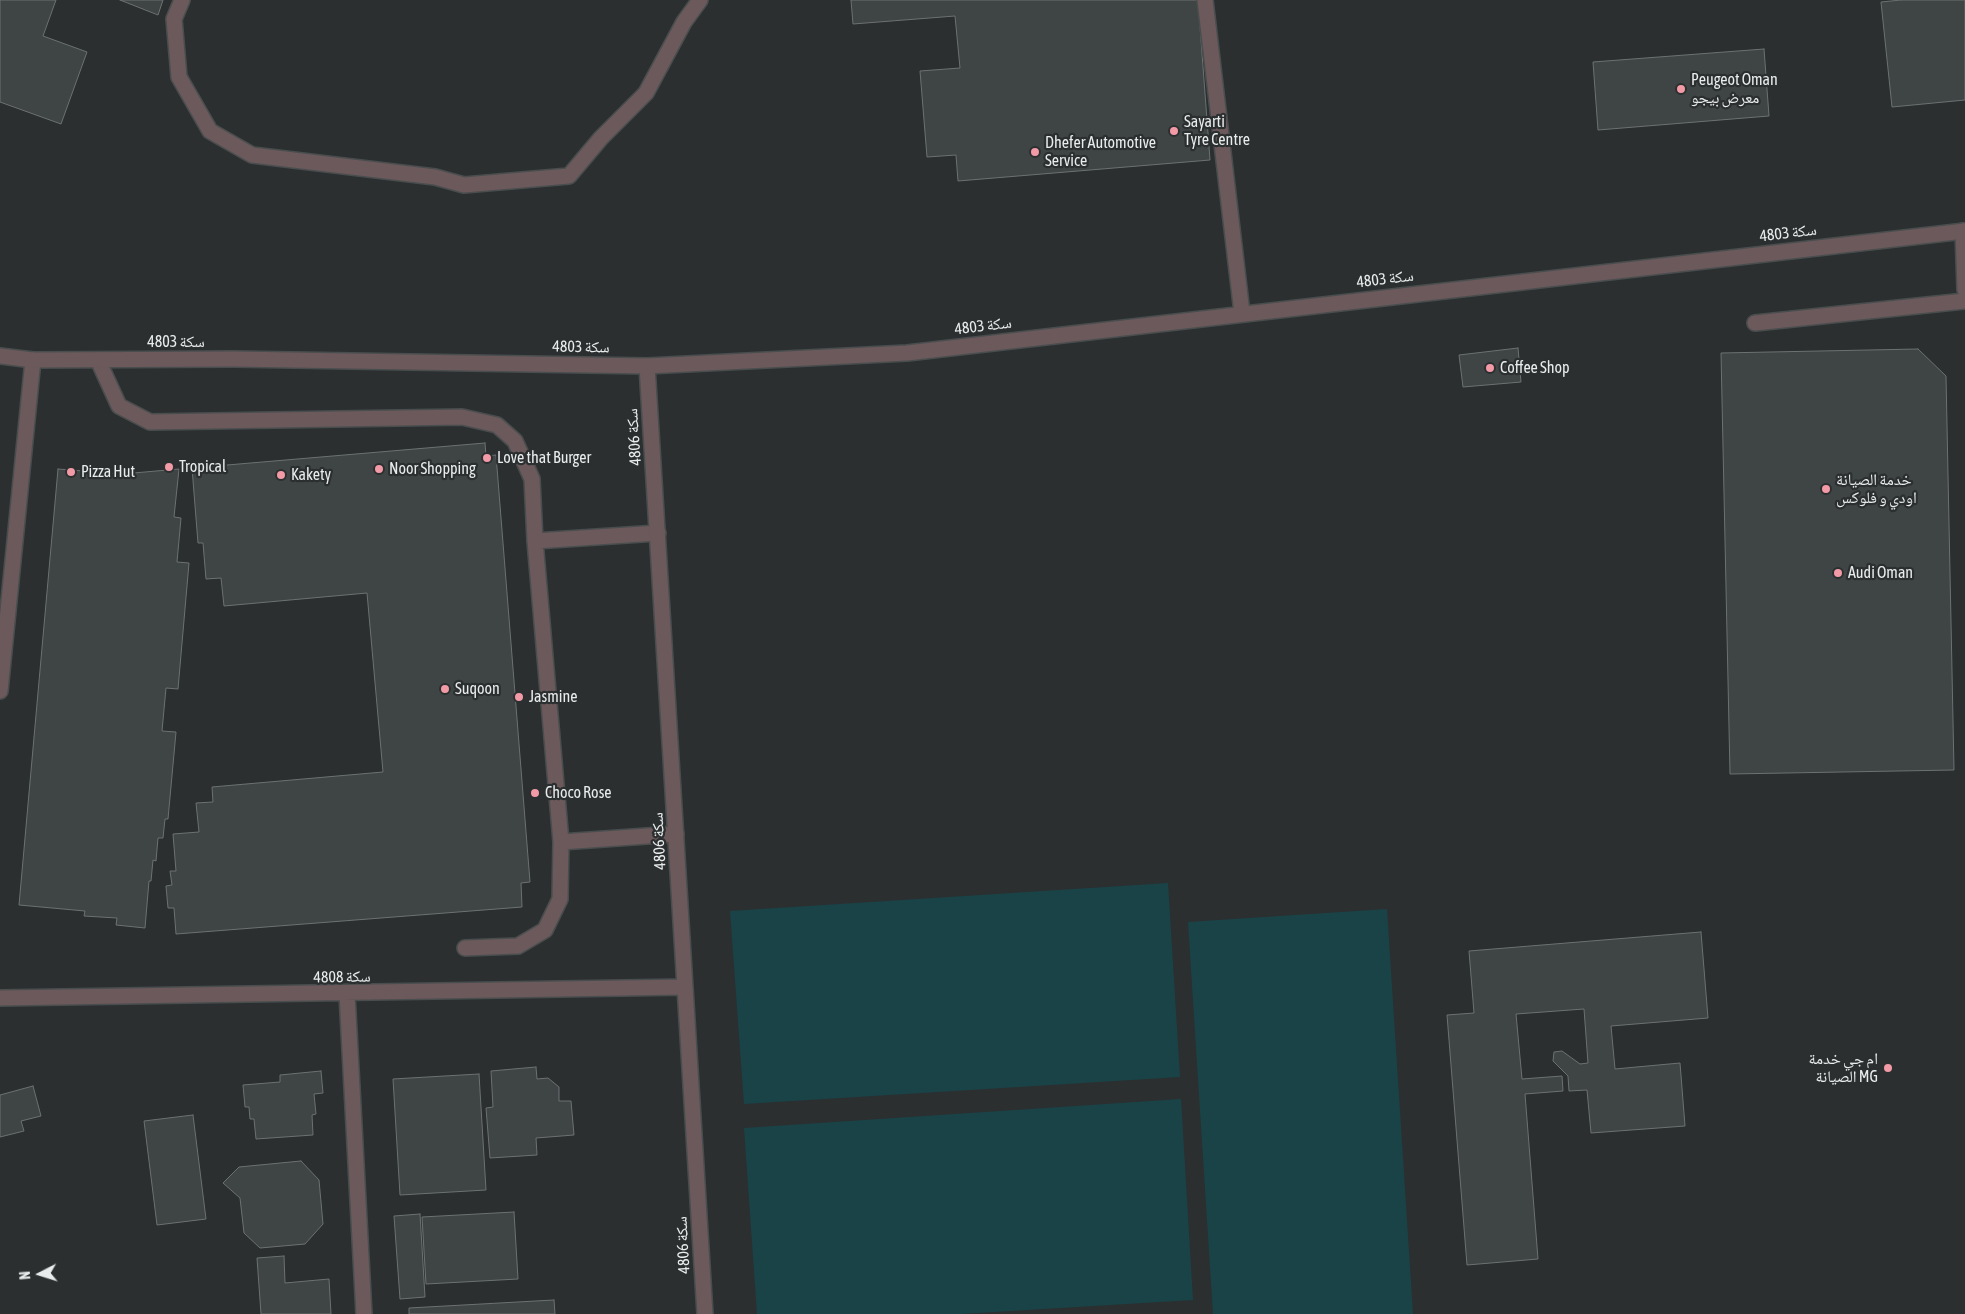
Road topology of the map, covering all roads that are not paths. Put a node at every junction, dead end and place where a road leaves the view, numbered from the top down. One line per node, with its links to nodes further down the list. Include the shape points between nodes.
1 (182, 0): 2 (street, via 174,19 179,76 210,131 252,155 435,177 464,185 569,176 646,93 684,22)
2 (700, 0)
3 (1205, 0): 7 (street)
4 (1964, 231): 5 (street); 7 (street, سكة 4803)
5 (1965, 290)
6 (1965, 301): 8 (street)
7 (1242, 313): 12 (street, سكة 4803, via 907,353)
8 (1755, 323)
9 (0, 356): 10 (street, سكة 4803)
10 (33, 360): 11 (street, سكة 4803); 15 (street)
11 (98, 360): 12 (street, سكة 4803); 14 (street, via 119,406 150,422 462,418 497,424 515,441 532,480)
12 (647, 366): 13 (street, سكة 4806)
13 (658, 533): 14 (street); 16 (street, سكة 4806)
14 (535, 542): 17 (street)
15 (0, 691)
16 (676, 834): 17 (street); 19 (street, سكة 4806)
17 (561, 842): 18 (street, via 560,899 545,930 518,946)
18 (465, 948)
19 (685, 988): 20 (street, سكة 4808); 23 (street, سكة 4806)
20 (347, 994): 21 (street, سكة 4808); 22 (street)
21 (0, 998)
22 (364, 1314)
23 (705, 1314)

